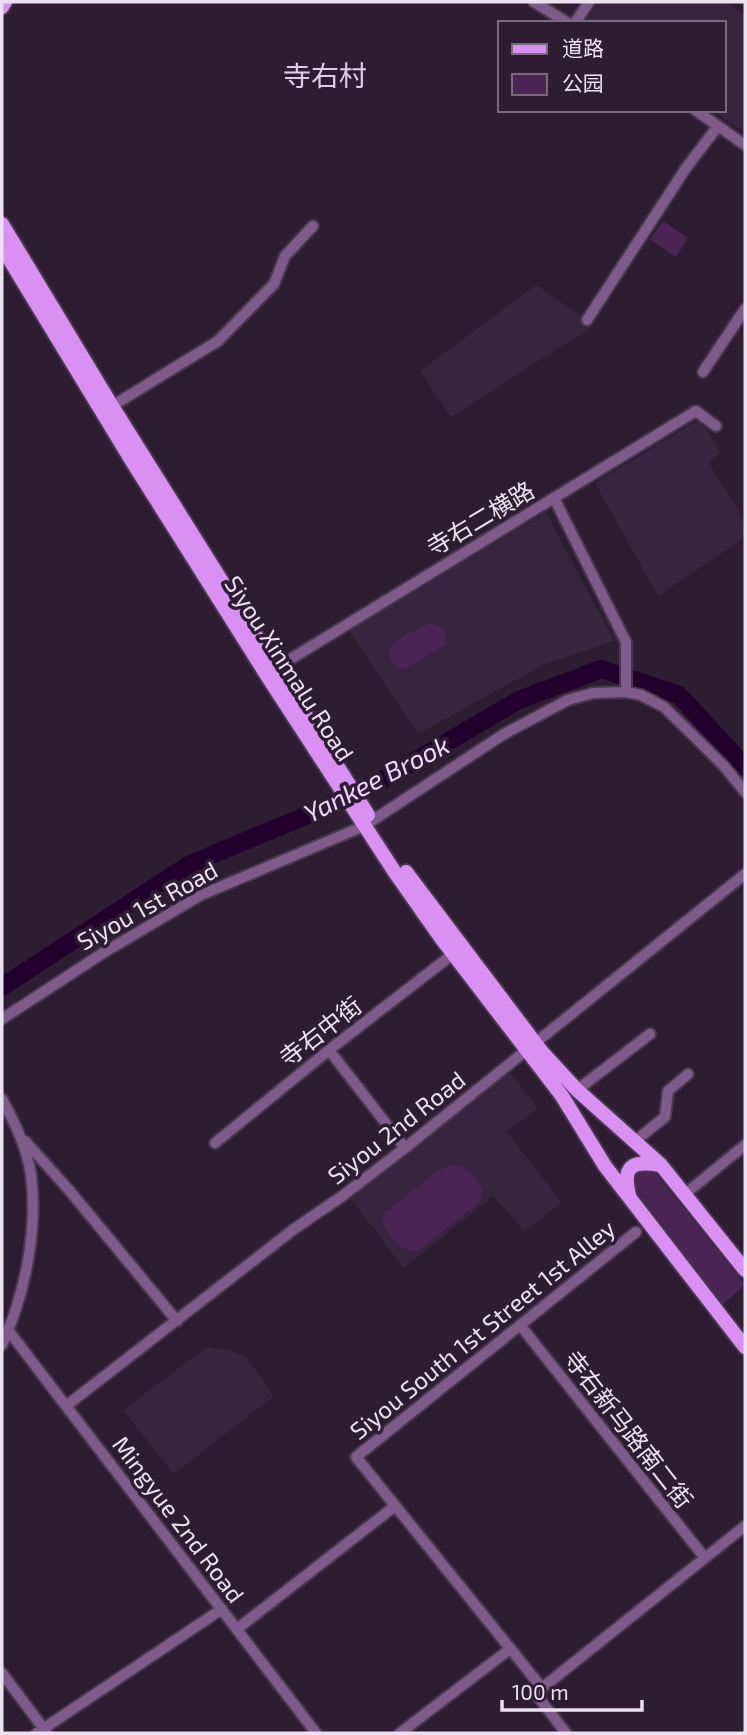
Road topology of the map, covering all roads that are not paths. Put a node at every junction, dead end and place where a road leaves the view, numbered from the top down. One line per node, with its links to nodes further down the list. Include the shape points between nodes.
1 (5, 2): 4 (main road)
2 (534, 2): 5 (street)
3 (589, 2): 6 (street)
4 (2, 7)
5 (565, 21)
6 (576, 21)
7 (698, 112): 8 (street)
8 (718, 126): 9 (street); 14 (street)
9 (745, 145)
10 (2, 224): 16 (main road, Siyou Xinmalu Road)
11 (313, 226): 16 (street, via 285,256 274,284 218,341)
12 (2, 247): 19 (main road, Siyou Xinmalu Road, via 132,461)
13 (745, 309): 15 (street)
14 (587, 320)
15 (703, 372)
16 (112, 406): 19 (main road, Siyou Xinmalu Road)
17 (716, 426): 18 (street, 寺右二横路, via 696,411)
18 (554, 498): 19 (street, 寺右二横路); 20 (street, via 626,642)
19 (271, 670): 22 (main road, Siyou Xinmalu Road)
20 (626, 692): 21 (street, Siyou 1st Road, via 664,707); 22 (street, Siyou 1st Road, via 593,693 568,700)
21 (745, 792)
22 (366, 820): 24 (main road, Siyou Xinmalu Road); 25 (street, Siyou 1st Road, via 201,895); 27 (main road, Siyou Xinmalu Road)
23 (745, 874): 27 (street, Siyou 2nd Road)
24 (453, 954): 27 (main road, Siyou Xinmalu Road); 28 (street, 寺右中街)
25 (2, 1019)
26 (650, 1034): 30 (street)
27 (531, 1048): 30 (main road, Siyou Xinmalu Road); 36 (street, Siyou 2nd Road); 39 (main road, Siyou Xinmalu Road)
28 (329, 1049): 34 (street, 寺右中街); 36 (street)
29 (688, 1074): 33 (street, via 668,1091 665,1118)
30 (577, 1090): 33 (main road, Siyou Xinmalu Road)
31 (2, 1099): 32 (street)
32 (21, 1137): 42 (street); 44 (street, via 31,1174 32,1216 25,1273)
33 (635, 1141): 37 (main road, Siyou Xinmalu Road)
34 (215, 1143)
35 (745, 1145): 38 (street)
36 (405, 1148): 42 (street, Siyou 2nd Road)
37 (661, 1165): 38 (main road, Siyou Xinmalu Road); 39 (main road, via 643,1162 630,1168 625,1176)
38 (685, 1194): 41 (main road, Siyou Xinmalu Road)
39 (629, 1197): 46 (main road, Siyou Xinmalu Road)
40 (636, 1232): 43 (street, Siyou South 1st Street 1st Alley)
41 (745, 1269)
42 (177, 1321): 47 (street, Siyou 2nd Road)
43 (520, 1325): 48 (street, Siyou South 1st Street 1st Alley, via 356,1457); 50 (street, 寺右新马路南二街)
44 (8, 1330): 45 (street); 47 (street, Mingyue 2nd Road)
45 (2, 1345)
46 (745, 1347)
47 (66, 1406): 51 (street, Mingyue 2nd Road)
48 (395, 1506): 52 (street); 53 (street, Siyou South 1st Street 1st Alley)
49 (745, 1526): 50 (street)
50 (705, 1558): 55 (street)
51 (222, 1609): 52 (street, Mingyue 2nd Road); 56 (street)
52 (237, 1629): 57 (street, Mingyue 2nd Road)
53 (510, 1649): 55 (street, Siyou South 1st Street 1st Alley); 58 (street)
54 (2, 1673): 56 (street)
55 (542, 1688): 59 (street, Siyou South 1st Street 1st Alley, via 539,1698)
56 (42, 1732)
57 (316, 1733)
58 (400, 1733)
59 (566, 1733)

